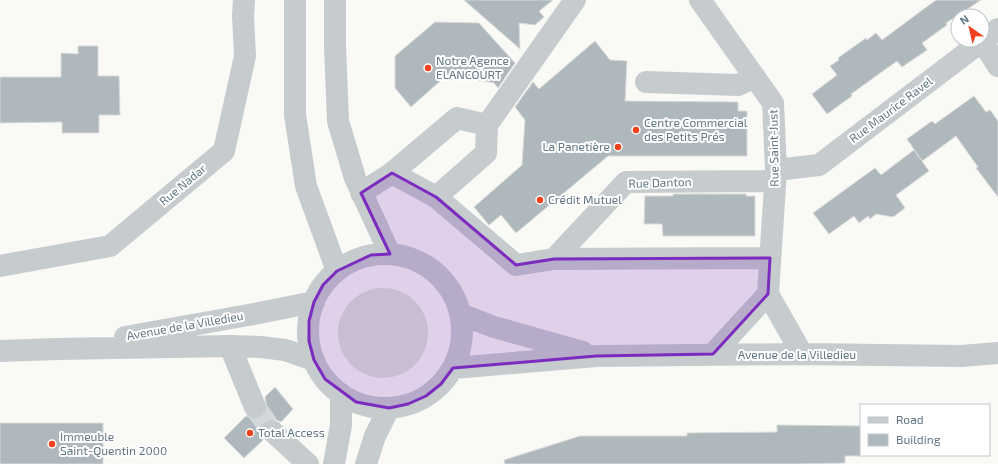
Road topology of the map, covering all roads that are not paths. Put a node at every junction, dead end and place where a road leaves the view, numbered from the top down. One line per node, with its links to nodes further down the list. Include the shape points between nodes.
1 (244, 0): 19 (street, Rue Nadar, via 245,56 224,151 110,246)
2 (295, 0): 20 (street, via 295,115 306,186)
3 (335, 0): 14 (street, via 338,121)
4 (576, 0): 11 (street)
5 (700, 0): 9 (street, Rue Saint-Just)
6 (990, 35): 8 (street)
7 (973, 48): 13 (street, Rue Maurice Ravel, via 819,165)
8 (998, 66)
9 (755, 77): 10 (street, via 738,85); 13 (street, Rue Saint-Just, via 773,103)
10 (646, 82)
11 (487, 125): 12 (street, via 457,118); 15 (street, via 486,153)
12 (392, 173): 14 (street); 15 (street)
13 (776, 176): 17 (street, Rue Saint-Just); 18 (street, Rue Danton, via 626,182)
14 (361, 193): 16 (street)
15 (436, 198): 18 (street, via 516,265)
16 (390, 254): 20 (street, via 371,255 353,261); 23 (street, via 409,258 427,266 442,279 454,295)
17 (770, 258): 18 (street); 21 (street, Rue Saint-Just)
18 (554, 259)
19 (0, 266)
20 (337, 271): 22 (street, via 323,285)
21 (768, 294): 28 (street); 29 (street)
22 (314, 302): 25 (street, Avenue de la Villedieu); 31 (street, via 309,321 308,341)
23 (460, 314): 30 (street, Avenue de la Villedieu, via 494,327); 32 (street, via 460,351)
24 (230, 346): 25 (street, Avenue de la Villedieu); 31 (street, Avenue de la Villedieu, via 285,350); 34 (street)
25 (57, 349): 26 (street, Avenue de la Villedieu)
26 (0, 351)
27 (998, 353): 29 (street, Avenue de la Villedieu, via 961,356)
28 (713, 354): 29 (street, Avenue de la Villedieu); 30 (street, Avenue de la Villedieu)
29 (802, 354)
30 (596, 356): 32 (street, Avenue de la Villedieu)
31 (314, 360): 33 (street, via 325,379)
32 (452, 368): 35 (street, via 441,384 426,396 408,404)
33 (341, 394): 35 (street, via 372,407); 38 (street, via 341,425)
34 (255, 407)
35 (389, 408): 39 (street, via 375,436)
36 (272, 431): 37 (street)
37 (308, 464)
38 (334, 464)
39 (366, 464)

